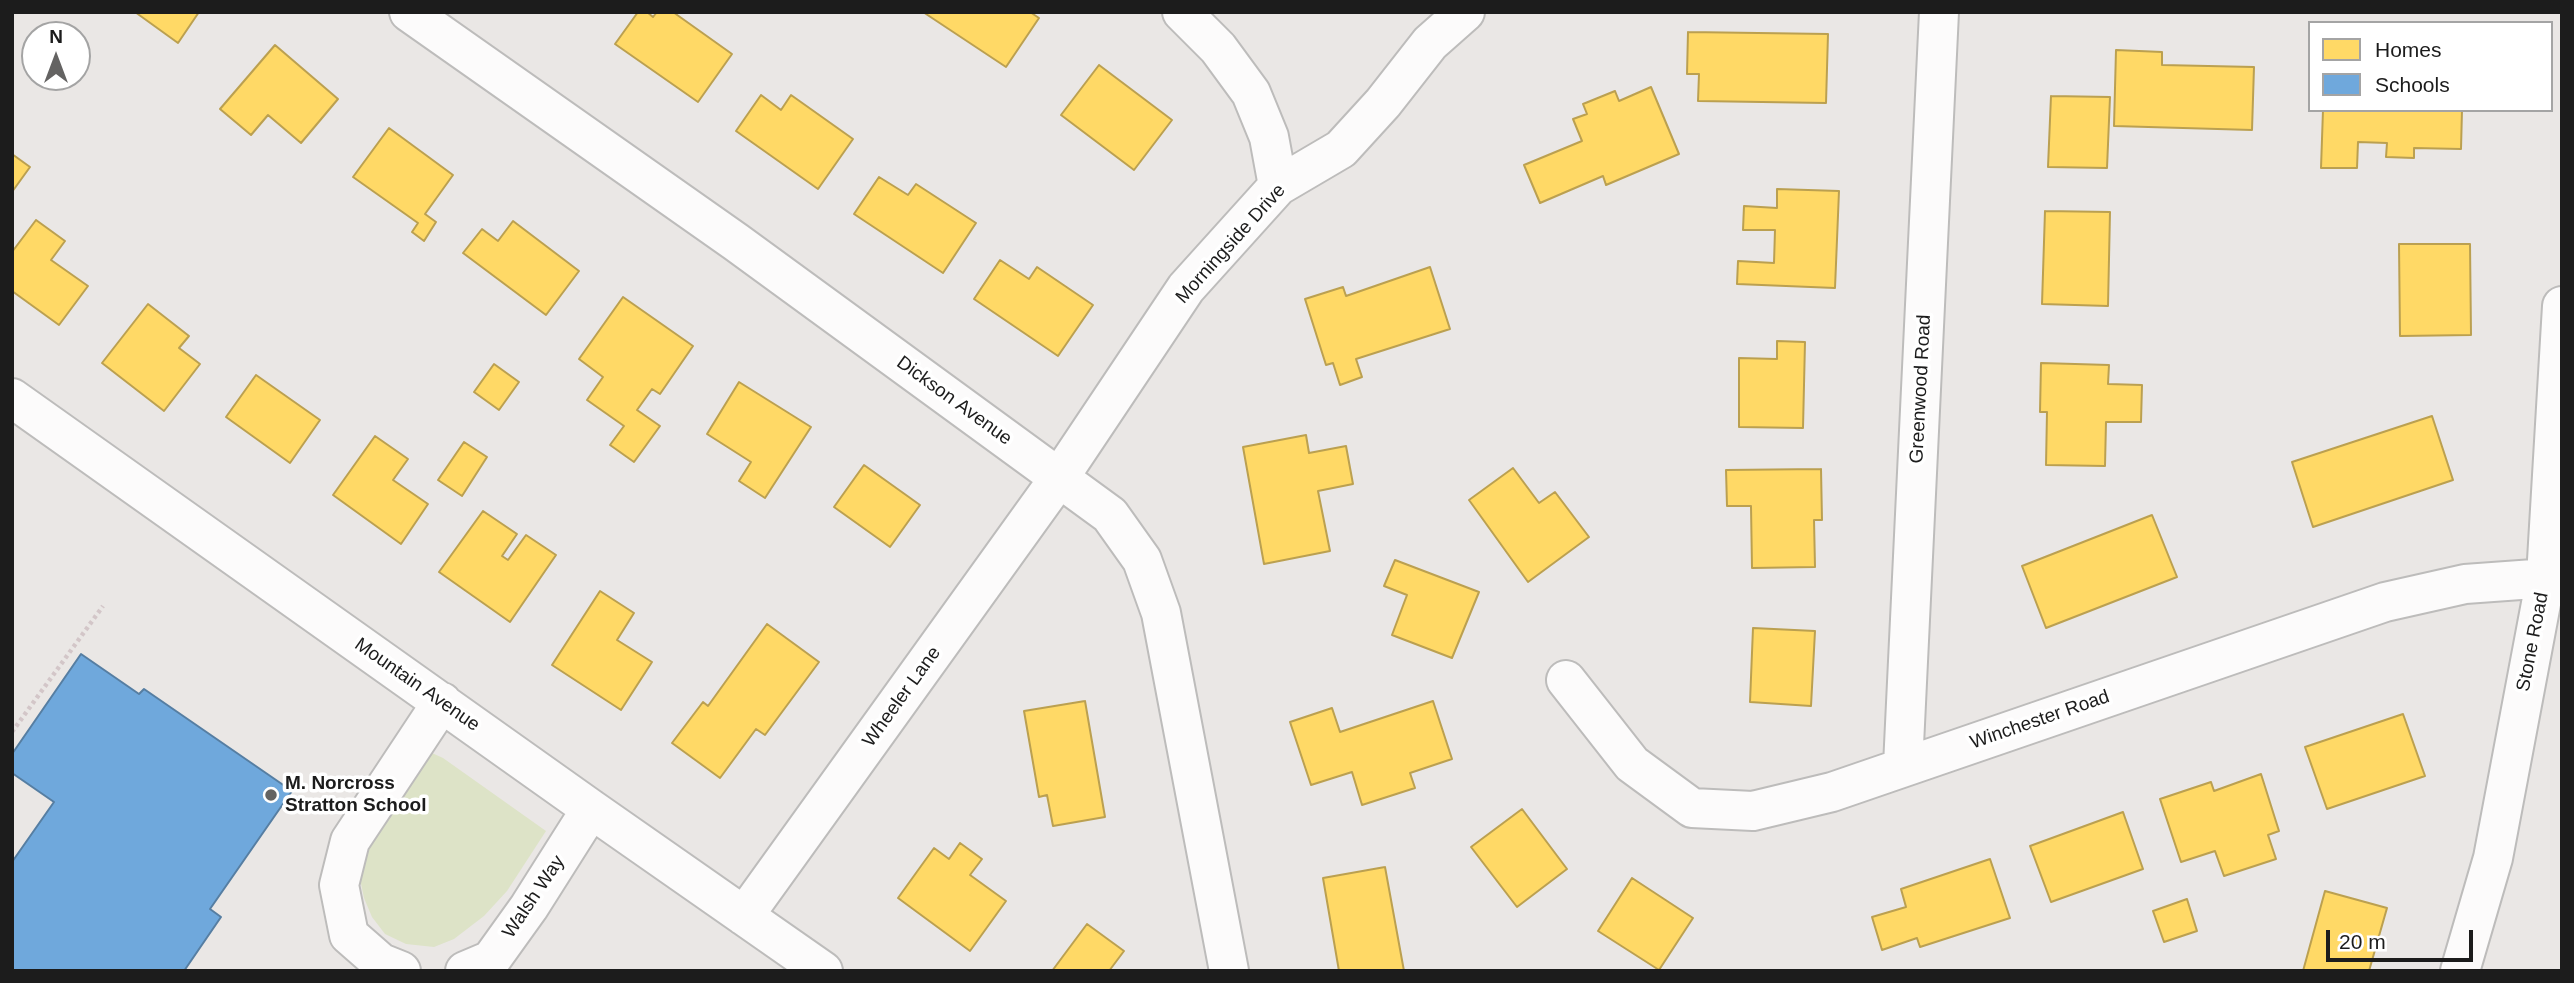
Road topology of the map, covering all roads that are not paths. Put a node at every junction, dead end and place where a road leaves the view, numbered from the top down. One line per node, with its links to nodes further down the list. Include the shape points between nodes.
1 (409, 12): 8 (street, Dickson Avenue, via 736,242)
2 (1182, 12): 5 (street, via 1218,48 1251,93 1269,136)
3 (1465, 12): 5 (street, Morningside Drive, via 1430,43 1341,149)
4 (1939, 12): 12 (street, Greenwood Road)
5 (1278, 186): 8 (street, Morningside Drive, via 1186,288)
6 (2562, 306): 9 (street, Stone Road)
7 (12, 398): 11 (street, Mountain Avenue)
8 (1059, 478): 14 (street, Wheeler Lane); 18 (street, Dickson Avenue, via 1110,515 1142,559 1154,592)
9 (2554, 577): 12 (street, Winchester Road, via 2465,584 2385,602); 19 (street, Stone Road, via 2493,858)
10 (1566, 680): 12 (street, Winchester Road, via 1632,764 1692,808 1753,811 1832,792)
11 (442, 702): 13 (street, Mountain Avenue); 15 (street, via 351,841 339,885 349,935 381,963)
12 (1903, 766)
13 (591, 809): 14 (street, Mountain Avenue); 16 (street, Walsh Way, via 491,960)
14 (744, 916): 17 (street, Mountain Avenue)
15 (401, 971)
16 (465, 971)
17 (823, 971)
18 (1230, 971)
19 (2460, 971)

